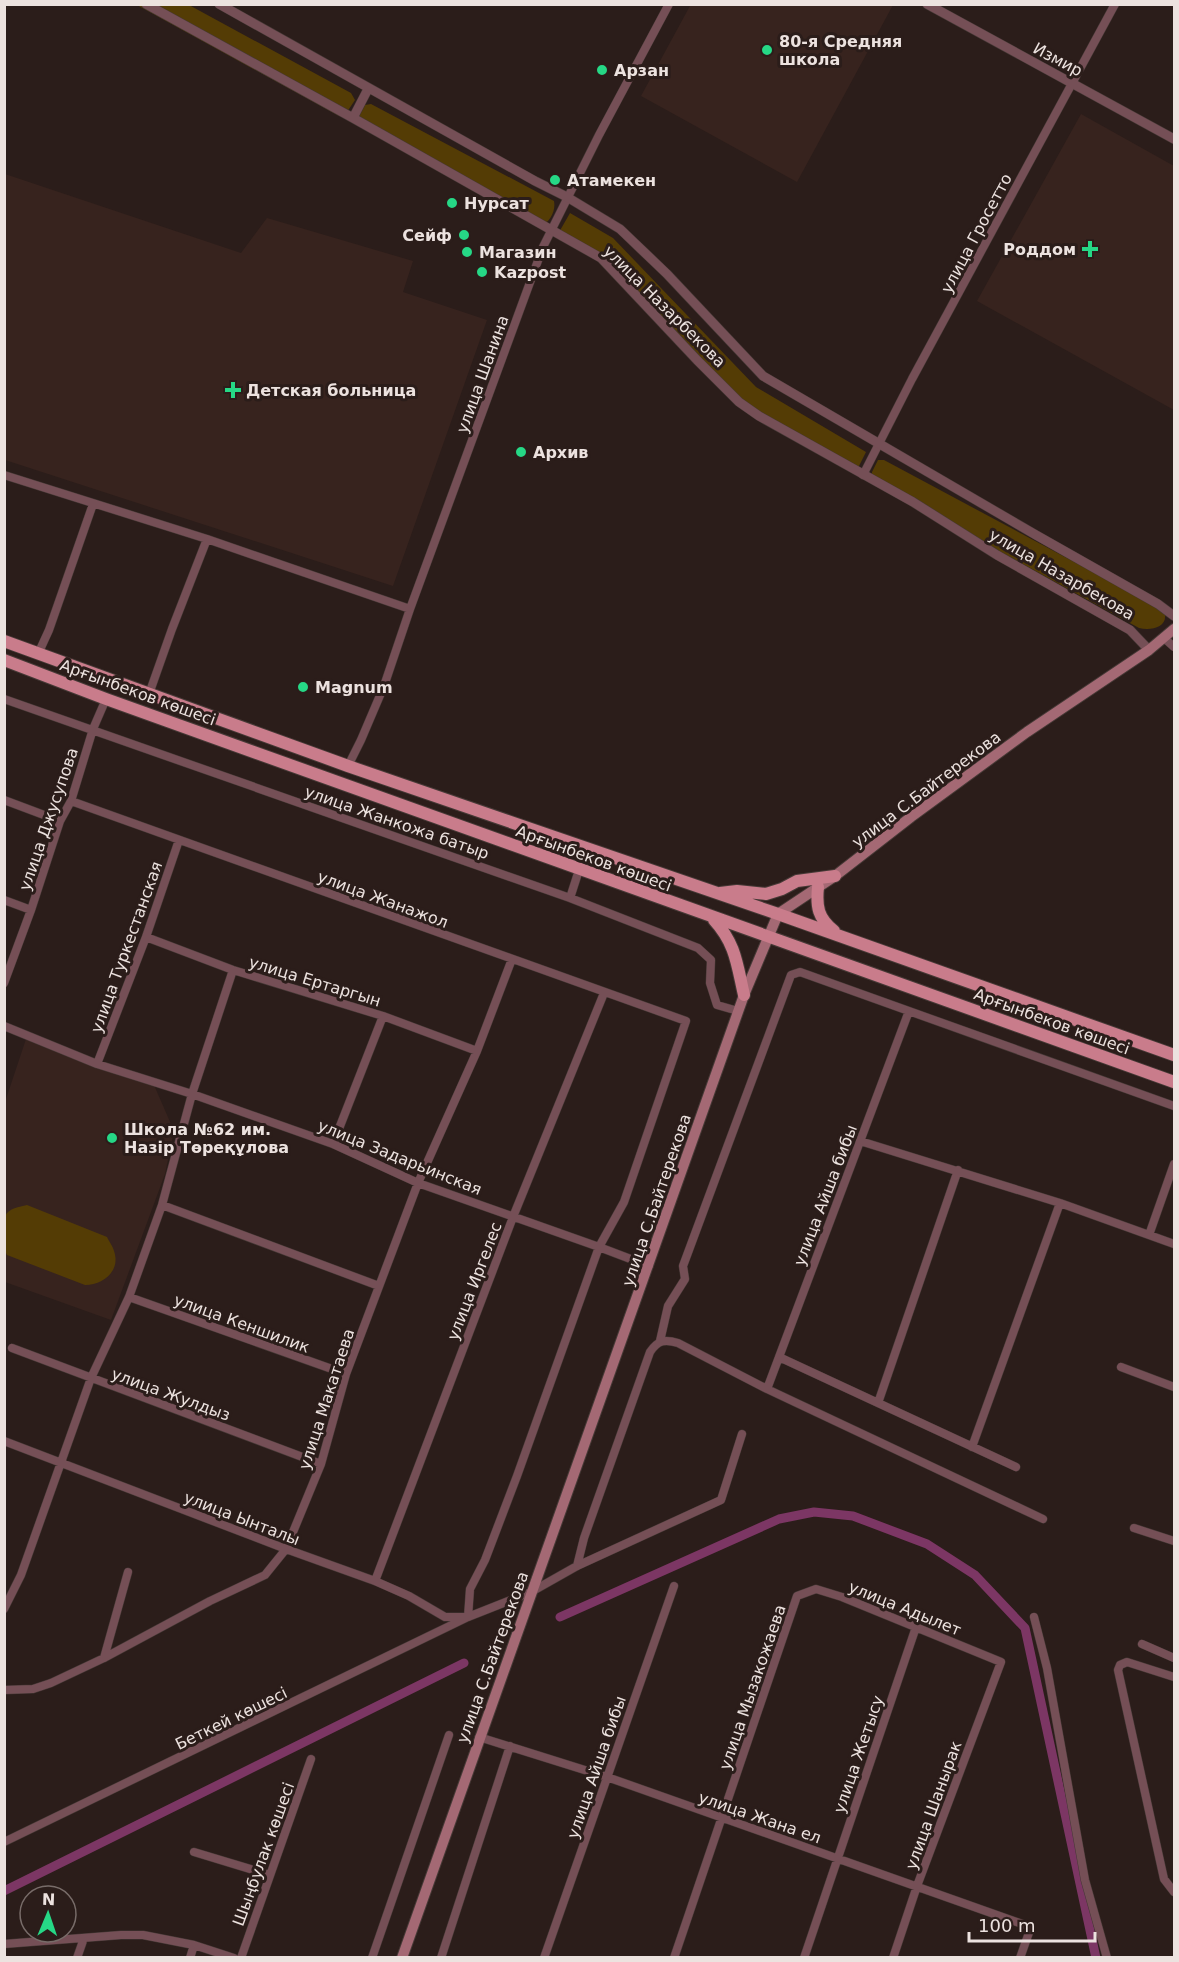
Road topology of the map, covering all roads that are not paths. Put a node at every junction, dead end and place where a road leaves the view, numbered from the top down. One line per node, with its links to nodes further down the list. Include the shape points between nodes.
1 (146, 4): 8 (street, улица Назарбекова)
2 (219, 4): 7 (street, улица Назарбекова)
3 (669, 4): 10 (street, улица Шанина)
4 (927, 4): 6 (street, Измир)
5 (1115, 4): 6 (street, улица Гросетто)
6 (1072, 83): 9 (street, Измир); 12 (street, улица Гросетто)
7 (368, 88): 8 (street); 10 (street, улица Назарбекова)
8 (353, 118): 11 (street, улица Назарбекова)
9 (1174, 139)
10 (567, 197): 11 (street, улица Шанина); 12 (street, улица Назарбекова, via 620,229 763,376)
11 (553, 230): 14 (street, улица Назарбекова, via 601,258 739,402); 17 (street, улица Шанина, via 543,247)
12 (881, 443): 14 (street, улица Гросетто); 18 (street, улица Назарбекова)
13 (4, 475): 15 (street)
14 (863, 475): 23 (street, улица Назарбекова, via 1130,630)
15 (93, 504): 16 (street); 24 (street)
16 (207, 539): 17 (street); 26 (street)
17 (410, 609): 30 (street, улица Шанина, via 384,686)
18 (1174, 616)
19 (1174, 629): 20 (main road, улица С.Байтерекова)
20 (1164, 638): 22 (street); 23 (main road, улица С.Байтерекова)
21 (8, 642): 24 (main road, Арғынбеков көшесі)
22 (1174, 646)
23 (1149, 650): 36 (main road, улица С.Байтерекова, via 1012,743)
24 (38, 654): 26 (main road, Арғынбеков көшесі)
25 (7, 661): 28 (main road, Арғынбеков көшесі)
26 (149, 694): 30 (main road, Арғынбеков көшесі)
27 (4, 699): 29 (street, улица Жанкожа батыр)
28 (106, 699): 29 (street, улица Джусупова); 35 (main road, Арғынбеков көшесі)
29 (93, 729): 32 (street, улица Джусупова); 39 (street, улица Жанкожа батыр)
30 (348, 766): 38 (main road, Арғынбеков көшесі)
31 (4, 800): 33 (street)
32 (71, 801): 33 (street, улица Джусупова); 34 (street, улица Жанажол)
33 (60, 821): 41 (street, улица Джусупова)
34 (179, 840): 45 (street, улица Туркестанская); 47 (street, улица Жанажол)
35 (579, 870): 39 (street); 43 (main road, Арғынбеков көшесі)
36 (836, 876): 37 (main road, улица С.Байтерекова); 38 (main road, via 797,881 766,894)
37 (818, 887): 42 (main road, улица С.Байтерекова); 44 (main road, via 820,917)
38 (719, 894): 42 (main road, Арғынбеков көшесі)
39 (570, 898): 52 (street, улица Жанкожа батыр, via 698,948 711,960 710,983 717,1005)
40 (4, 900): 41 (street)
41 (31, 910): 49 (street, улица Джусупова)
42 (778, 914): 44 (main road, Арғынбеков көшесі); 46 (main road, улица С.Байтерекова)
43 (711, 917): 46 (main road, Арғынбеков көшесі); 51 (main road, via 734,948)
44 (839, 936): 57 (main road, Арғынбеков көшесі)
45 (146, 937): 48 (street, улица Ертаргын); 58 (street, улица Туркестанская)
46 (769, 937): 51 (main road, улица С.Байтерекова); 59 (main road, Арғынбеков көшесі)
47 (512, 960): 50 (street, улица Жанажол); 56 (street, улица Макатаева)
48 (233, 970): 54 (street, улица Ертаргын); 60 (street)
49 (4, 983)
50 (604, 993): 69 (street, улица Иргелес); 72 (street, улица Жанажол, via 686,1021 624,1202)
51 (744, 995): 52 (main road, улица С.Байтерекова)
52 (738, 1011): 73 (main road, улица С.Байтерекова)
53 (909, 1011): 61 (street); 62 (street, улица Айша бибы); 76 (street, via 800,972 791,975 683,1266 685,1279 668,1306)
54 (383, 1016): 56 (street, улица Ертаргын); 63 (street)
55 (4, 1026): 58 (street, улица Задарьинская)
56 (477, 1051): 66 (street, улица Макатаева)
57 (1174, 1055)
58 (98, 1064): 60 (street, улица Задарьинская)
59 (1174, 1083)
60 (192, 1094): 63 (street, улица Задарьинская); 68 (street)
61 (1174, 1107)
62 (860, 1141): 65 (street); 78 (street, улица Айша бибы)
63 (333, 1144): 66 (street, улица Задарьинская)
64 (1174, 1164): 70 (street)
65 (958, 1170): 67 (street); 84 (street)
66 (418, 1183): 69 (street, улица Задарьинская); 74 (street, улица Макатаева)
67 (1060, 1203): 70 (street); 87 (street)
68 (162, 1205): 74 (street); 75 (street)
69 (513, 1217): 72 (street, улица Задарьинская); 97 (street, улица Иргелес)
70 (1149, 1235): 71 (street)
71 (1174, 1244)
72 (599, 1247): 73 (street, улица Задарьинская); 102 (street, via 517,1476 470,1589)
73 (649, 1266): 99 (main road, улица С.Байтерекова)
74 (379, 1286): 80 (street, улица Макатаева)
75 (129, 1296): 80 (street, улица Кеншилик); 81 (street)
76 (660, 1341): 83 (street, via 678,1343); 95 (street, via 650,1352)
77 (12, 1347): 81 (street, улица Жулдыз)
78 (779, 1357): 83 (street, улица Айша бибы); 84 (street)
79 (1121, 1367): 82 (street)
80 (346, 1374): 89 (street, улица Макатаева)
81 (91, 1378): 88 (street); 89 (street, улица Жулдыз)
82 (1174, 1387)
83 (767, 1389): 91 (street)
84 (878, 1403): 87 (street)
85 (742, 1434): 95 (street, Беткей көшесі, via 721,1500)
86 (4, 1441): 88 (street, улица Ынталы)
87 (972, 1447): 90 (street)
88 (62, 1464): 94 (street, улица Ынталы); 101 (street, via 21,1575)
89 (321, 1464): 94 (street, улица Макатаева)
90 (1016, 1467)
91 (1043, 1519)
92 (1134, 1528): 93 (street)
93 (1174, 1541)
94 (286, 1549): 97 (street, улица Ынталы); 106 (street, улица Макатаева, via 265,1575)
95 (577, 1566): 99 (street, Беткей көшесі)
96 (128, 1572): 106 (street)
97 (375, 1581): 102 (street, улица Ынталы, via 445,1617)
98 (674, 1586): 115 (street, улица Айша бибы)
99 (531, 1592): 102 (street, Беткей көшесі); 112 (main road, улица С.Байтерекова)
100 (797, 1596): 104 (street, улица Адылет, via 816,1589); 116 (street, улица Мызакожаева)
101 (4, 1609)
102 (468, 1617): 117 (street, Беткей көшесі)
103 (1034, 1617): 138 (street, via 1047,1668 1085,1880)
104 (916, 1627): 108 (street, улица Адылет); 119 (street, улица Жетысу)
105 (1142, 1644): 107 (street)
106 (104, 1658): 110 (street, улица Макатаева, via 33,1689)
107 (1174, 1658)
108 (1001, 1662): 121 (street, улица Шанырак)
109 (1174, 1677): 122 (street, via 1127,1662 1118,1670 1164,1878)
110 (4, 1690)
111 (449, 1735): 130 (street)
112 (479, 1737): 113 (street, улица Жана ел); 131 (main road, улица С.Байтерекова)
113 (510, 1746): 115 (street, улица Жана ел); 132 (street)
114 (311, 1759): 120 (street, Шыңбулак көшесі)
115 (606, 1777): 116 (street, улица Жана ел); 133 (street, улица Айша бибы)
116 (723, 1818): 119 (street, улица Жана ел); 134 (street, улица Мызакожаева)
117 (4, 1842)
118 (194, 1852): 120 (street)
119 (837, 1858): 121 (street, улица Жана ел); 135 (street, улица Жетысу)
120 (270, 1875): 129 (street, Шыңбулак көшесі)
121 (917, 1886): 136 (street, улица Шанырак); 137 (street, улица Жана ел, via 1031,1927)
122 (1174, 1892)
123 (84, 1938): 124 (street); 125 (street, via 143,1935); 126 (street)
124 (4, 1944)
125 (195, 1946): 127 (street); 128 (street)
126 (77, 1958)
127 (190, 1958)
128 (234, 1958)
129 (241, 1958)
130 (372, 1958)
131 (402, 1958)
132 (441, 1958)
133 (544, 1958)
134 (674, 1958)
135 (804, 1958)
136 (892, 1958)
137 (1020, 1958)
138 (1107, 1958)

